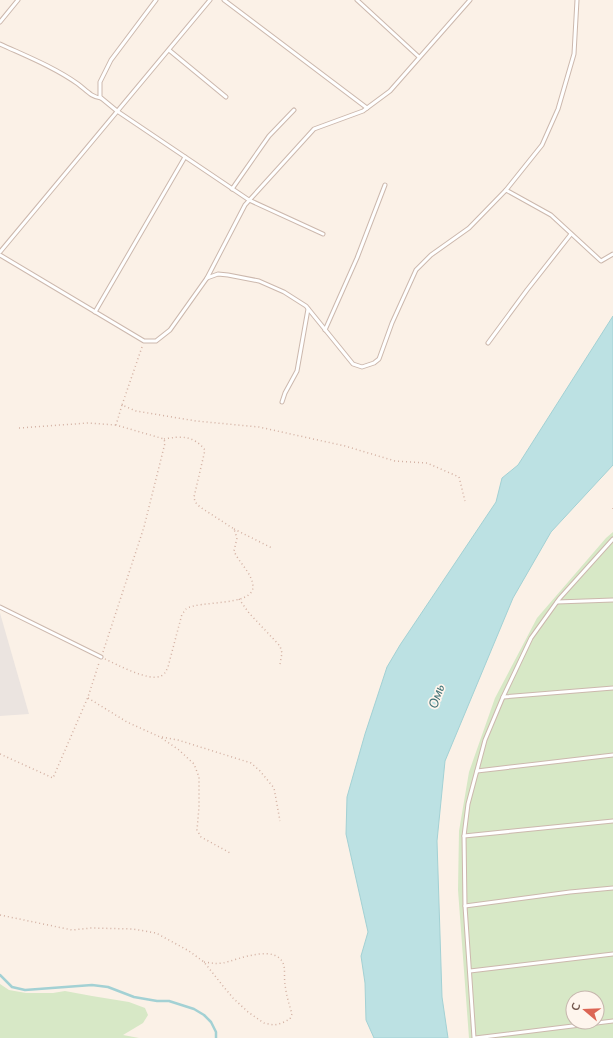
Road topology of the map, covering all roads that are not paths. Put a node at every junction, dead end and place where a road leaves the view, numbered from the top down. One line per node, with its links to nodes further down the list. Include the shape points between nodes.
1 (18, 0): 8 (lane)
2 (156, 0): 13 (lane, via 111,60 100,82)
3 (210, 0): 10 (lane)
4 (224, 0): 14 (lane)
5 (356, 0): 11 (lane)
6 (470, 0): 11 (lane)
7 (577, 0): 20 (lane, via 574,54 558,109 542,145)
8 (0, 22)
9 (0, 44): 13 (lane, via 35,59 78,84 94,98)
10 (169, 50): 12 (lane); 16 (lane)
11 (419, 57): 14 (lane, via 390,91)
12 (226, 97)
13 (102, 98): 16 (lane)
14 (367, 108): 21 (lane, via 314,129)
15 (294, 110): 19 (lane, via 269,136)
16 (117, 111): 17 (lane); 24 (lane)
17 (185, 157): 19 (lane); 28 (lane)
18 (385, 185): 29 (lane, via 357,258)
19 (232, 189): 21 (lane)
20 (506, 190): 23 (lane, via 551,215); 29 (lane, via 469,228 431,255 416,270 392,322 379,359 374,363 362,367 353,364)
21 (249, 200): 22 (lane); 26 (lane)
22 (323, 234)
23 (571, 234): 25 (lane, via 601,262); 30 (lane)
24 (0, 253): 28 (lane)
25 (613, 254)
26 (207, 278): 27 (lane, via 218,274 259,281 284,292); 28 (lane, via 170,330 156,340 144,341)
27 (308, 309): 29 (lane); 31 (lane, via 297,371)
28 (95, 312)
29 (325, 330)
30 (488, 343)
31 (282, 402)
32 (613, 539): 34 (lane)
33 (613, 600): 34 (lane)
34 (557, 602): 38 (lane, via 532,638)
35 (0, 608): 36 (lane)
36 (101, 658)
37 (613, 688): 38 (lane)
38 (503, 697): 40 (lane, via 485,740)
39 (613, 755): 40 (lane)
40 (477, 771): 42 (lane, via 468,804)
41 (613, 821): 42 (lane)
42 (464, 836): 44 (lane)
43 (613, 888): 44 (lane)
44 (465, 906): 46 (lane)
45 (613, 954): 46 (lane)
46 (470, 971): 48 (lane)
47 (613, 1021): 48 (lane)
48 (475, 1038)

